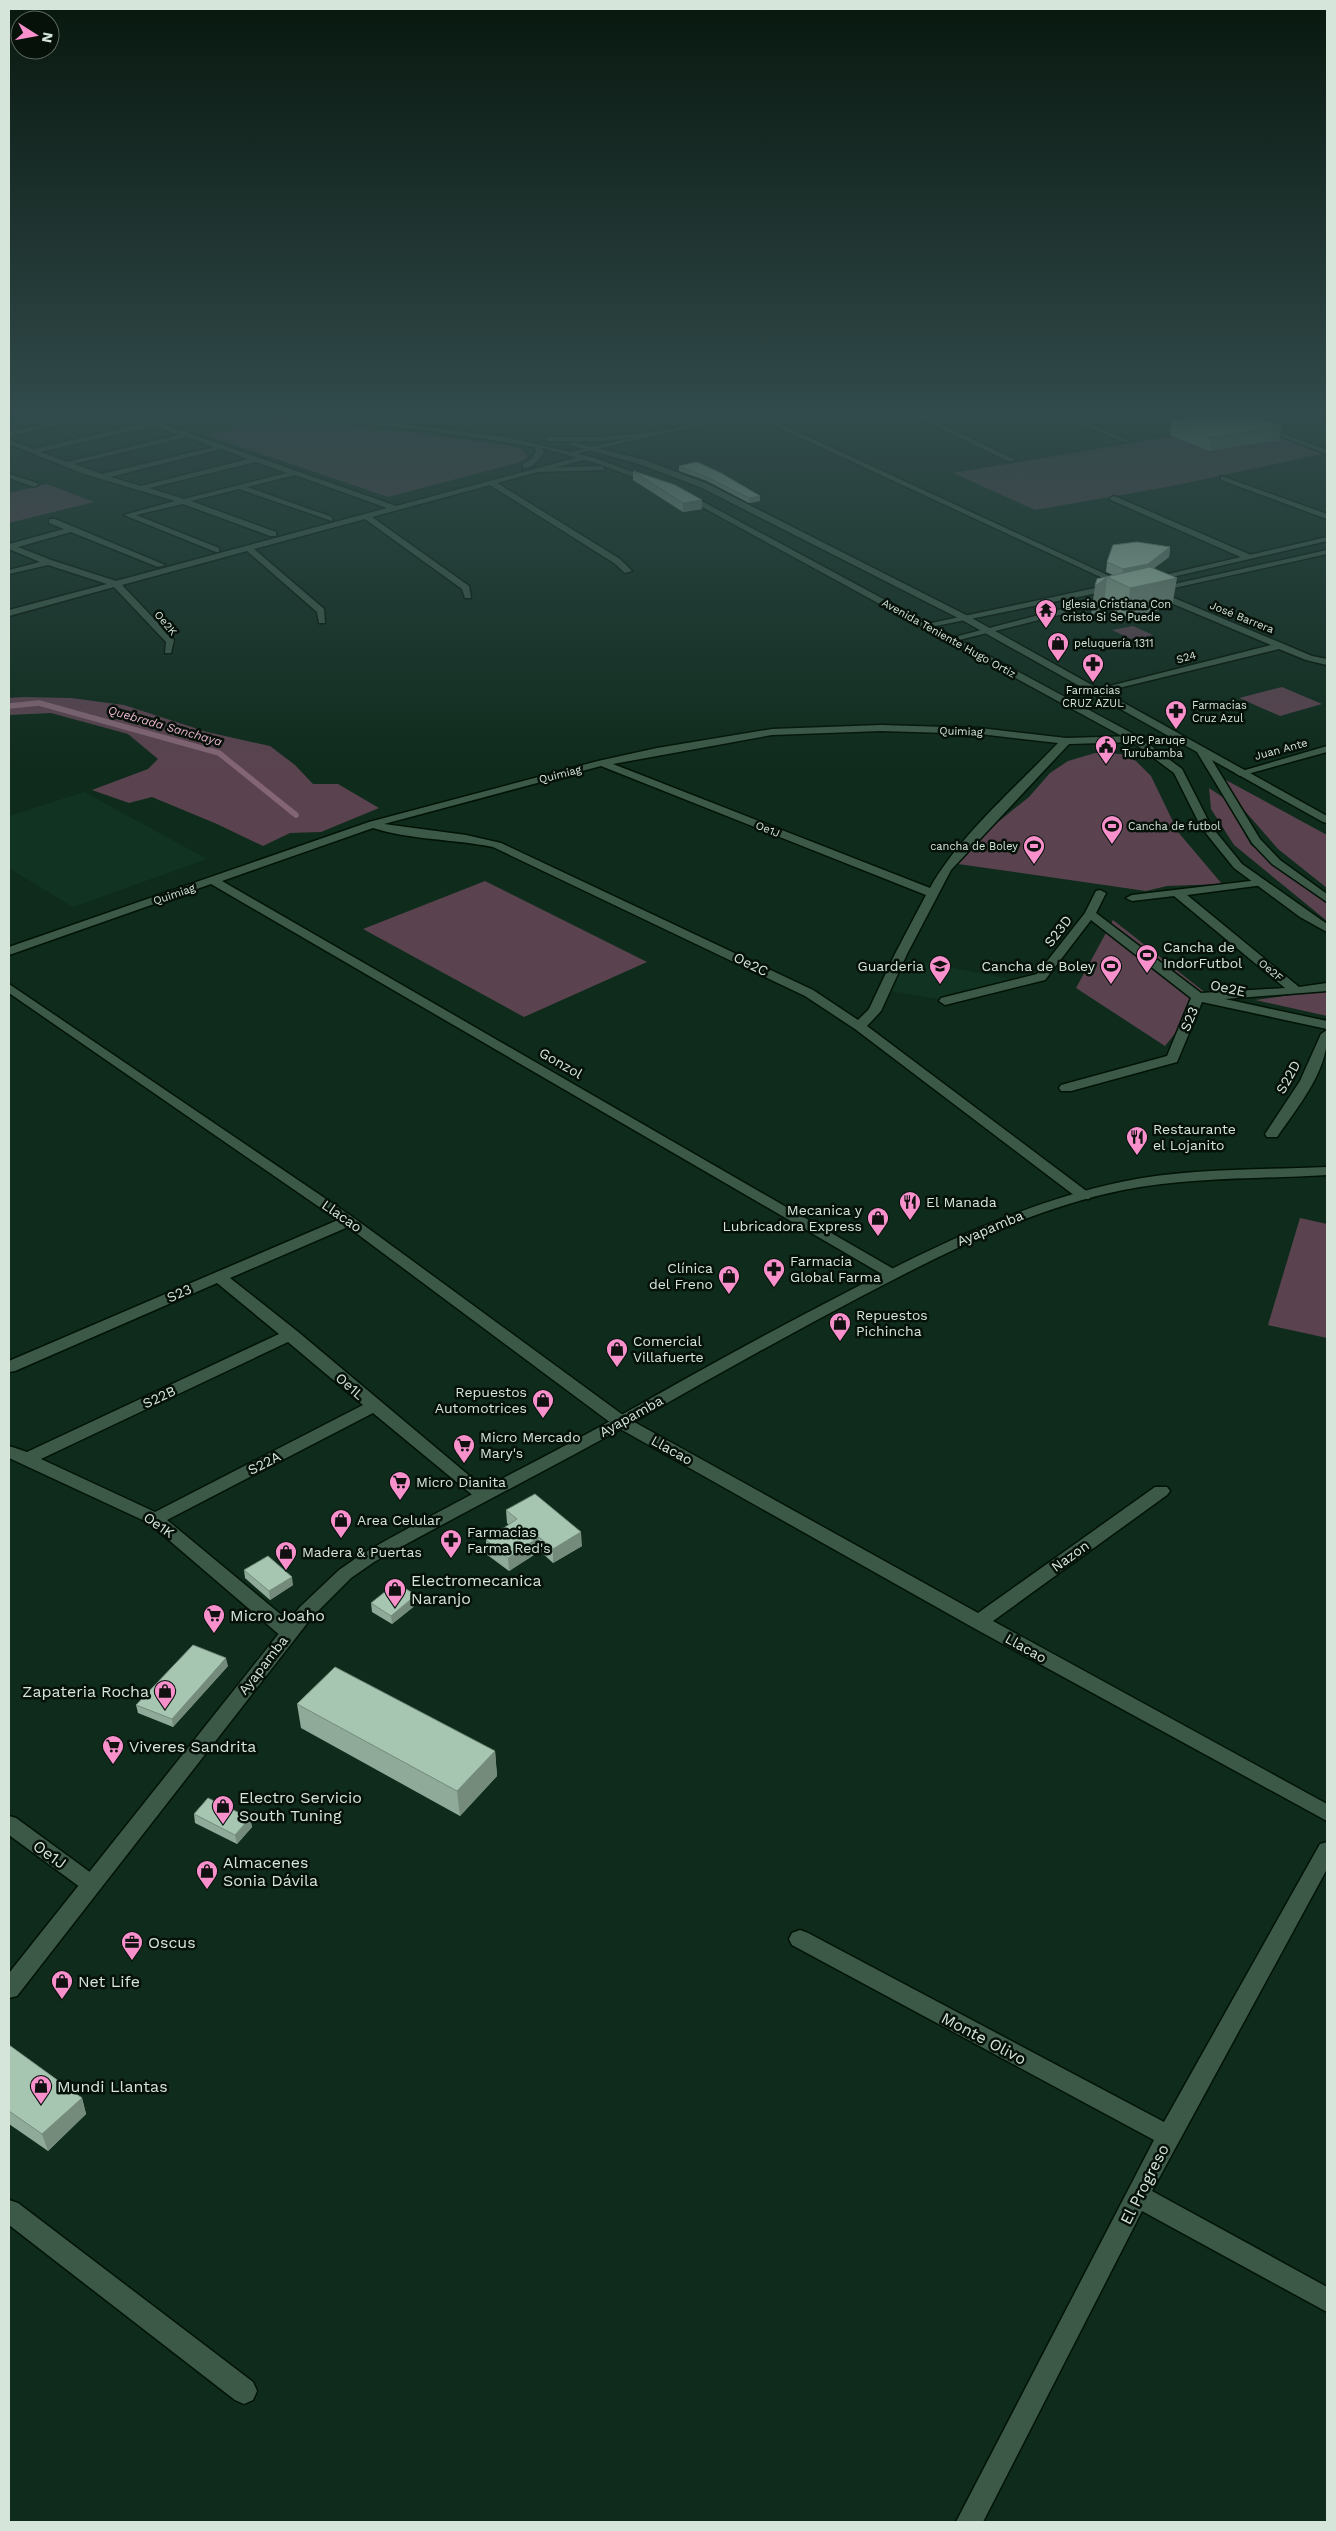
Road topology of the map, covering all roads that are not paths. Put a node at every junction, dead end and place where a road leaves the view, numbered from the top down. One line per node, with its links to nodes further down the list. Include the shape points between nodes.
1 (60, 533): 14 (street)
2 (80, 533): 20 (street)
3 (175, 533): 16 (street)
4 (276, 533): 12 (street)
5 (303, 533): 15 (street)
6 (390, 533): 26 (street, via 466,588)
7 (573, 533): 21 (street)
8 (757, 533): 32 (street, Avenida Teniente Hugo Ortiz)
9 (798, 533): 30 (street, Avenida Teniente Hugo Ortiz)
10 (1015, 533): 30 (street, via 1129,585)
11 (1194, 533): 18 (street)
12 (273, 534): 16 (street)
13 (1327, 540): 18 (street)
14 (9, 546): 19 (street)
15 (248, 548): 25 (street); 31 (street, via 321,611)
16 (216, 550): 20 (street)
17 (1327, 552): 35 (street, José Barrera, via 1149,590)
18 (1248, 557): 24 (street)
19 (48, 562): 22 (street); 23 (street)
20 (161, 564): 23 (street)
21 (628, 571)
22 (9, 572)
23 (102, 580): 25 (street); 28 (street)
24 (1142, 580)
25 (116, 584): 29 (street); 36 (street, Oe2K, via 171,642)
26 (468, 596)
27 (1120, 597): 33 (street)
28 (9, 606)
29 (9, 613)
30 (965, 618): 32 (street); 33 (street, Avenida Teniente Hugo Ortiz)
31 (322, 621)
32 (926, 625): 34 (street, Avenida Teniente Hugo Ortiz)
33 (988, 630): 34 (street); 38 (street, Avenida Teniente Hugo Ortiz)
34 (951, 639): 39 (street, Avenida Teniente Hugo Ortiz)
35 (1282, 645): 37 (street, José Barrera, via 1309,658); 38 (street, S24)
36 (168, 651)
37 (1327, 662)
38 (1097, 692): 41 (street, Avenida Teniente Hugo Ortiz)
39 (1135, 739): 40 (street, Quimiag); 48 (street, Avenida Teniente Hugo Ortiz, via 1178,771 1206,827 1238,866)
40 (1066, 741): 43 (street, Quimiag, via 980,731 881,728 772,732); 50 (street, via 967,844 946,869)
41 (1201, 750): 44 (street, Avenida Teniente Hugo Ortiz); 53 (street, Avenida Teniente Hugo Ortiz, via 1256,841 1276,862)
42 (1327, 750): 44 (street, Juan Ante)
43 (602, 763): 46 (street, Quimiag); 50 (street, Oe1J)
44 (1240, 773): 45 (street, Avenida Teniente Hugo Ortiz)
45 (1327, 820)
46 (373, 824): 47 (street, Quimiag); 63 (street, Oe2C, via 497,845 809,993)
47 (214, 881): 56 (street, Quimiag); 70 (street, Gonzol)
48 (1259, 884): 49 (street); 55 (street, Avenida Teniente Hugo Ortiz)
49 (1176, 892): 52 (street); 59 (street, Oe2F)
50 (934, 894): 63 (street, via 875,1011)
51 (1100, 894): 54 (street, S23D)
52 (1132, 898)
53 (1327, 899)
54 (1090, 914): 60 (street, Oe2E); 61 (street, S23D, via 1041,977)
55 (1327, 929)
56 (9, 951)
57 (1327, 987): 59 (street, S23)
58 (9, 988): 69 (street, Llacao)
59 (1296, 991): 60 (street, S23)
60 (1198, 997): 62 (street, Oe2E); 65 (street, S23, via 1172,1059)
61 (946, 1002)
62 (1327, 1025)
63 (859, 1026): 68 (street, Oe2C)
64 (1327, 1034): 66 (street, S22D, via 1307,1080)
65 (1066, 1088)
66 (1272, 1134)
67 (1325, 1170): 68 (street, Ayapamba, via 1157,1181)
68 (1084, 1196): 70 (street, Ayapamba, via 1002,1222)
69 (349, 1220): 71 (street, S23); 75 (street, Llacao)
70 (892, 1274): 75 (street, Ayapamba)
71 (218, 1276): 72 (street, Oe1L); 73 (street, S23)
72 (291, 1334): 74 (street, Oe1L); 77 (street, S22B)
73 (9, 1368)
74 (373, 1406): 79 (street, Oe1L); 80 (street, S22A)
75 (621, 1422): 79 (street, Ayapamba); 81 (street, Llacao)
76 (9, 1451): 77 (street, Oe1K)
77 (28, 1459): 80 (street, Oe1K)
78 (1161, 1491): 81 (street, Nazon)
79 (482, 1494): 82 (street, Ayapamba, via 345,1574)
80 (155, 1519): 82 (street, Oe1K)
81 (979, 1622): 83 (street, Llacao)
82 (289, 1632): 86 (street, Ayapamba)
83 (1327, 1813)
84 (9, 1824): 86 (street, Oe1J)
85 (1327, 1850): 89 (street, El Progreso)
86 (91, 1884): 88 (street, Ayapamba)
87 (800, 1939): 89 (street, Monte Olivo)
88 (9, 1989)
89 (1168, 2136): 90 (street, El Progreso)
90 (1138, 2196): 92 (street); 94 (street, El Progreso)
91 (9, 2210): 93 (street)
92 (1327, 2300)
93 (244, 2391)
94 (968, 2522)

